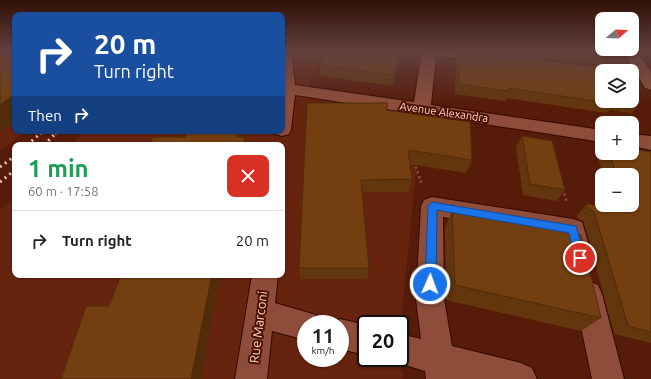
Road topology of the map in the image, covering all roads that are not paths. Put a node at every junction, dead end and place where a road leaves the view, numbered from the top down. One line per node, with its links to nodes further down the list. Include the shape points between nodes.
1 (285, 69): 5 (street)
2 (428, 69): 7 (street)
3 (638, 69): 4 (street)
4 (643, 79)
5 (287, 89): 6 (street); 7 (street, Avenue Alexandra)
6 (285, 105)
7 (422, 109): 8 (street, Avenue Alexandra)
8 (595, 135)
9 (639, 141): 10 (street)
10 (651, 143)
11 (265, 278): 12 (street, Rue Marconi)
12 (260, 314): 13 (street); 16 (street, Rue Marconi)
13 (297, 323)
14 (409, 353): 15 (street)
15 (441, 369): 17 (street); 18 (street, via 430,300 432,206 573,229)
16 (252, 379)
17 (521, 379)
18 (608, 379)

